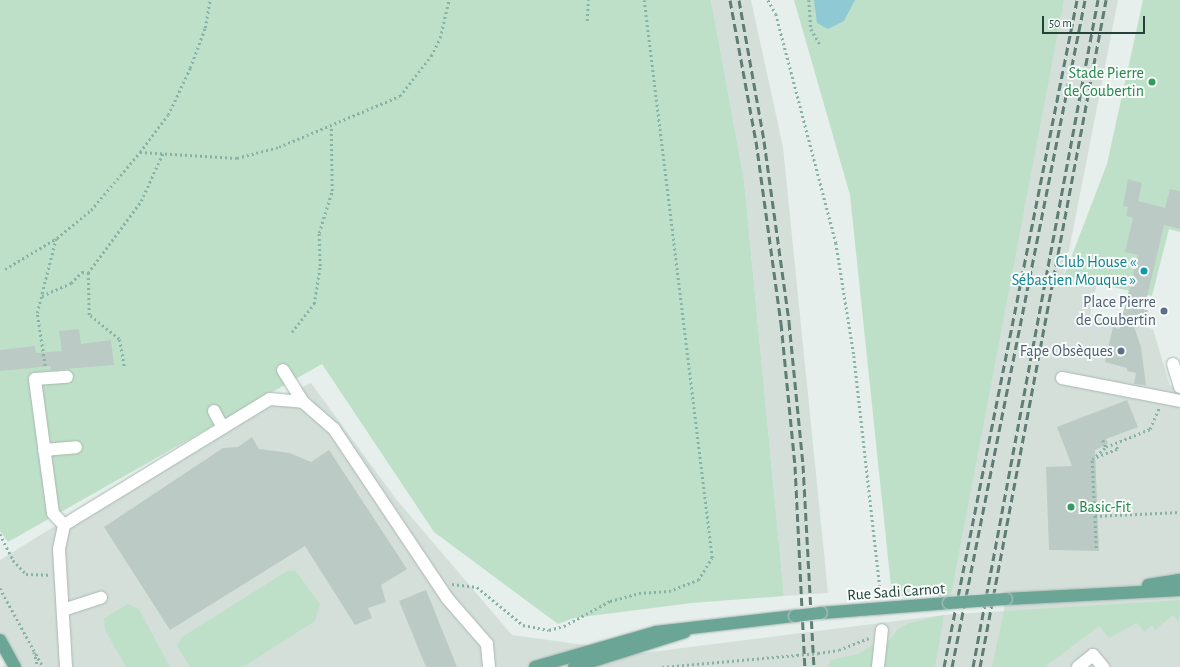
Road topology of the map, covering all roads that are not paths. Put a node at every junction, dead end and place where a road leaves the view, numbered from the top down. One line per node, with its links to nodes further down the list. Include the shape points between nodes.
1 (1173, 364): 5 (lane)
2 (283, 370): 7 (lane)
3 (67, 377): 11 (lane, via 35,379)
4 (1062, 378): 6 (lane)
5 (1180, 387)
6 (1180, 401)
7 (303, 402): 9 (lane, via 270,399); 23 (lane, via 334,429 438,584 487,644)
8 (214, 411): 9 (lane)
9 (223, 428): 12 (lane)
10 (76, 447): 11 (lane)
11 (44, 450): 12 (lane, via 53,513)
12 (64, 525): 17 (lane, via 59,549)
13 (1180, 580): 15 (main road, Rue Sadi Carnot)
14 (1180, 590): 15 (main road, Rue Sadi Carnot)
15 (1092, 593): 18 (main road, Rue Sadi Carnot, bridge, via 821,613)
16 (101, 598): 17 (lane)
17 (63, 610): 22 (lane)
18 (703, 625): 24 (main road, Rue Sadi Carnot, via 623,639); 25 (main road, Rue Sadi Carnot, via 641,648)
19 (882, 630): 26 (lane)
20 (0, 640): 21 (main road)
21 (14, 666)
22 (66, 667)
23 (489, 667)
24 (536, 667)
25 (576, 667)
26 (878, 667)
27 (1078, 667): 28 (lane, via 1093,655)
28 (1103, 667)

